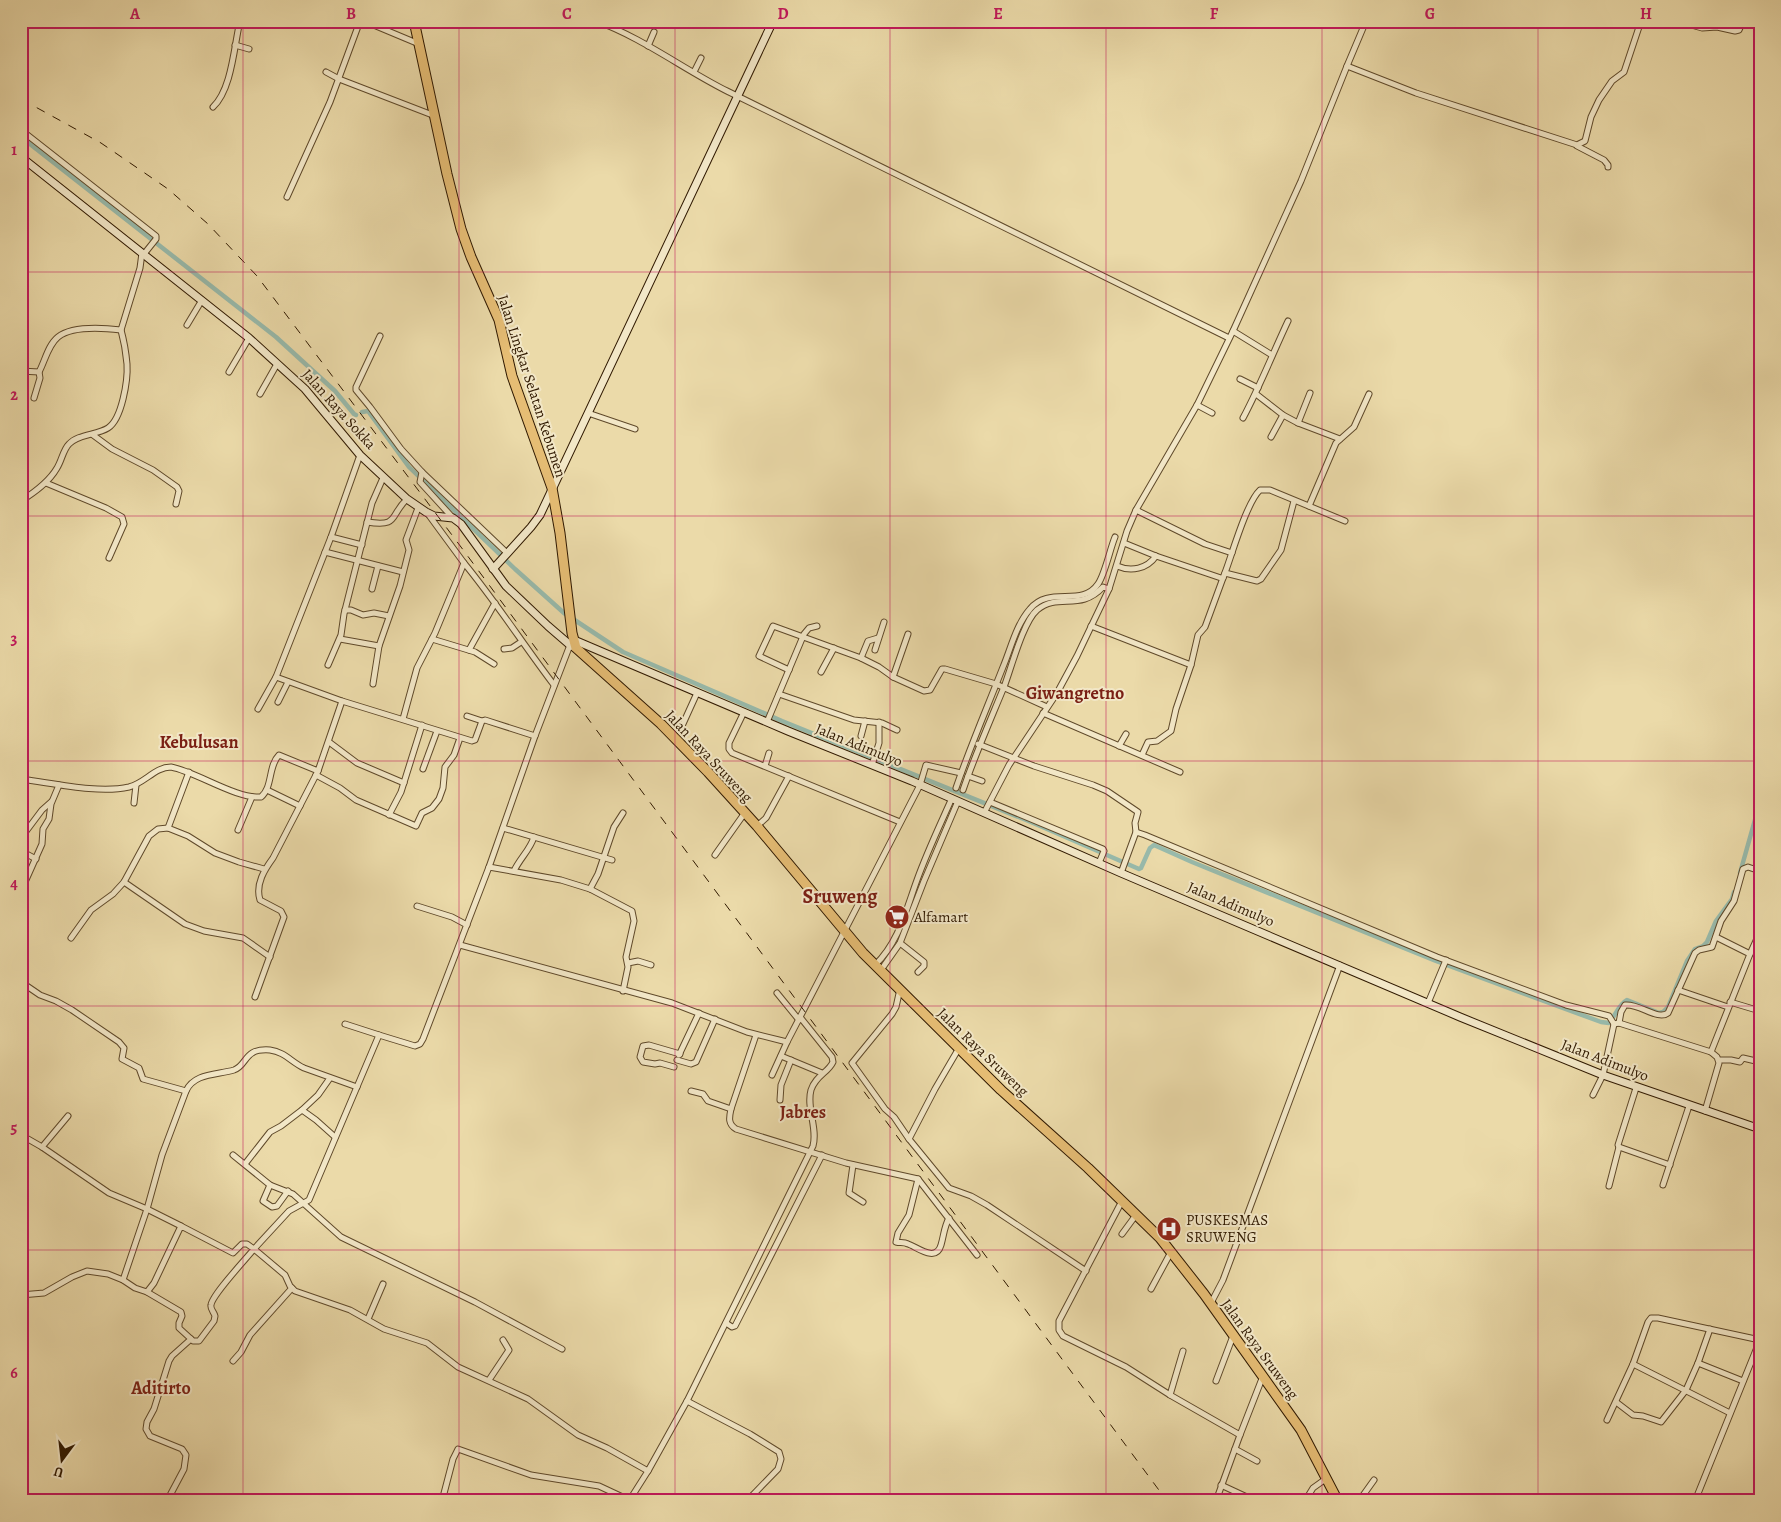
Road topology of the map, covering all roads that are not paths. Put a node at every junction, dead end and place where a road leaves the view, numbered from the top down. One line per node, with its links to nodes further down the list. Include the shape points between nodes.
1 (240, 21): 14 (street)
2 (360, 21): 21 (street)
3 (364, 21): 13 (street)
4 (414, 21): 13 (highway, Jalan Lingkar Selatan Kebumen)
5 (596, 21): 11 (street)
6 (773, 21): 22 (street)
7 (1366, 21): 18 (street)
8 (1641, 21): 26 (street, via 1624,72 1612,81 1599,100 1590,117 1585,141)
9 (1677, 21): 10 (street, via 1702,28 1718,26 1735,31 1740,29)
10 (1743, 21)
11 (608, 23): 15 (street)
12 (654, 32): 15 (street)
13 (419, 44): 24 (highway, Jalan Lingkar Selatan Kebumen)
14 (235, 45): 16 (street); 23 (street, via 226,86)
15 (648, 46): 20 (street)
16 (249, 49)
17 (701, 58): 20 (street)
18 (1347, 66): 26 (street, via 1416,93); 35 (street, via 1301,181)
19 (326, 72): 21 (street)
20 (694, 72): 22 (street)
21 (339, 79): 24 (street); 29 (street)
22 (738, 96): 38 (street); 52 (street)
23 (213, 107)
24 (436, 116): 65 (highway, Jalan Lingkar Selatan Kebumen, via 461,228 499,320 512,376)
25 (21, 130): 30 (street, via 156,236)
26 (1577, 145): 28 (street, via 1604,160)
27 (21, 157): 30 (street, Jalan Raya Sokka)
28 (1608, 167)
29 (287, 197)
30 (143, 254): 31 (street, Jalan Raya Sokka); 34 (street)
31 (202, 300): 33 (street); 37 (street, Jalan Raya Sokka)
32 (1288, 321): 39 (street)
33 (187, 325)
34 (121, 330): 42 (street, via 95,328 64,334 51,347); 58 (street, via 127,364 122,399 114,422)
35 (1233, 331): 38 (street); 39 (street)
36 (380, 336): 62 (street, via 355,388)
37 (249, 338): 40 (street, Jalan Raya Sokka); 43 (street)
38 (1229, 338): 51 (street)
39 (1272, 355): 45 (street)
40 (277, 364): 46 (street); 61 (street, Jalan Raya Sokka, via 305,389)
41 (21, 371): 42 (street)
42 (39, 372): 50 (street)
43 (229, 372)
44 (1240, 380): 45 (street)
45 (1258, 388): 47 (street)
46 (260, 394)
47 (1256, 394): 54 (street); 55 (street)
48 (1310, 394): 56 (street)
49 (1368, 394): 60 (street, via 1354,427)
50 (34, 398)
51 (1197, 405): 53 (street); 72 (street)
52 (588, 413): 57 (street); 65 (street)
53 (1212, 413)
54 (1283, 415): 56 (street); 59 (street)
55 (1243, 418)
56 (1298, 422): 60 (street)
57 (635, 429)
58 (93, 434): 64 (street, via 69,444); 69 (street, via 178,487)
59 (1271, 436)
60 (1340, 439): 70 (street)
61 (360, 455): 63 (street, Jalan Raya Sokka); 77 (street)
62 (421, 476): 74 (street); 84 (street)
63 (384, 478): 66 (street, Jalan Raya Sokka); 75 (street)
64 (46, 483): 67 (street); 85 (street, via 122,517 124,524)
65 (552, 488): 84 (street, via 536,521); 109 (highway, Jalan Lingkar Selatan Kebumen)
66 (407, 499): 71 (street, Jalan Raya Sokka); 75 (street, via 396,516 386,523)
67 (21, 501)
68 (1294, 501): 70 (street); 82 (street, via 1270,490 1257,492); 92 (street, via 1281,550 1261,579)
69 (176, 504)
70 (1309, 506): 76 (street)
71 (418, 508): 73 (street, Jalan Raya Sokka); 91 (street, via 406,540 409,550)
72 (1136, 510): 79 (street); 82 (street, via 1205,544)
73 (426, 512): 74 (street, Jalan Raya Sokka); 87 (street)
74 (453, 518): 90 (street, via 465,529)
75 (367, 522): 80 (street)
76 (1345, 522)
77 (331, 537): 80 (street); 81 (street)
78 (1115, 537): 93 (street)
79 (1124, 543): 83 (street); 89 (street)
80 (362, 545): 86 (street)
81 (325, 552): 86 (street); 123 (street)
82 (1232, 553): 92 (street)
83 (1156, 556): 89 (street, via 1148,564 1133,570); 92 (street, via 1214,577)
84 (504, 557): 90 (street)
85 (109, 558)
86 (357, 561): 88 (street); 98 (street)
87 (464, 563): 96 (street); 106 (street)
88 (378, 566): 91 (street); 94 (street)
89 (1117, 566): 95 (street)
90 (493, 569): 109 (street, via 527,607)
91 (403, 572): 99 (street)
92 (1224, 575): 120 (street, via 1205,627 1198,635)
93 (1100, 585): 95 (street); 97 (street, via 1072,602 1054,599)
94 (372, 589)
95 (1109, 589): 102 (street)
96 (495, 603): 108 (street); 114 (street)
97 (1033, 609): 112 (street, via 1021,623); 116 (street)
98 (346, 610): 99 (street, via 363,615); 107 (street)
99 (389, 616): 110 (street)
100 (884, 622): 105 (street)
101 (817, 626): 104 (street, via 809,628)
102 (1092, 626): 120 (street); 134 (street)
103 (908, 634): 124 (street)
104 (803, 636): 111 (street); 121 (street); 121 (street, via 773,626 759,655)
105 (878, 638): 115 (street); 117 (street, via 868,641)
106 (432, 639): 114 (street); 139 (street, via 417,668)
107 (340, 640): 110 (street); 119 (street)
108 (521, 642): 113 (street); 128 (street)
109 (573, 644): 128 (street); 130 (street, Jalan Adimulyo); 184 (highway, Jalan Raya Sruweng, via 672,735)
110 (379, 646): 126 (street)
111 (834, 648): 117 (street); 122 (street)
112 (1010, 648): 116 (street); 127 (street)
113 (504, 649)
114 (469, 650): 118 (street)
115 (875, 650)
116 (1017, 650): 129 (street)
117 (861, 658): 124 (street)
118 (494, 664)
119 (328, 665)
120 (1191, 665): 157 (street, via 1170,732 1157,741 1148,742)
121 (789, 670): 131 (street)
122 (821, 672)
123 (276, 677): 125 (street); 135 (street)
124 (893, 677): 127 (street, via 928,692 943,669)
125 (288, 682): 132 (street); 133 (street)
126 (373, 684)
127 (996, 684): 129 (street); 153 (street)
128 (554, 685): 149 (street)
129 (1004, 687): 134 (street); 154 (street)
130 (697, 693): 136 (street, Jalan Adimulyo); 145 (street)
131 (779, 694): 141 (street); 142 (street)
132 (342, 701): 139 (street); 152 (street)
133 (278, 702)
134 (1047, 708): 137 (street)
135 (258, 709)
136 (744, 712): 141 (street, Jalan Adimulyo); 160 (street, via 732,734 729,749)
137 (1043, 713): 155 (street); 158 (street)
138 (467, 716): 140 (street)
139 (403, 719): 144 (street)
140 (482, 720): 149 (street); 151 (street, via 474,741)
141 (767, 721): 159 (street, Jalan Adimulyo)
142 (865, 721): 143 (street); 150 (street)
143 (879, 722): 146 (street); 159 (street, via 879,743)
144 (422, 725): 147 (street); 170 (street)
145 (682, 726)
146 (897, 730)
147 (437, 731): 151 (street); 161 (street)
148 (1126, 734): 155 (street)
149 (535, 736): 189 (street)
150 (861, 736)
151 (460, 738): 185 (street, via 445,767 443,788 437,802 422,813 417,825)
152 (329, 742): 164 (street); 170 (street, via 356,763)
153 (973, 742): 154 (street); 165 (street)
154 (980, 745): 158 (street); 167 (street)
155 (1119, 746): 157 (street)
156 (769, 753): 160 (street)
157 (1142, 756): 163 (street)
158 (1014, 758): 182 (street); 191 (street, via 1107,791 1138,812)
159 (874, 760): 171 (street, Jalan Adimulyo)
160 (765, 766): 166 (street)
161 (423, 769)
162 (189, 772): 173 (street, via 164,767); 177 (street); 188 (street)
163 (1180, 772)
164 (317, 773): 175 (street, via 279,755 274,761); 181 (street); 185 (street, via 356,800)
165 (961, 774): 171 (street, via 926,764); 174 (street)
166 (789, 776): 186 (street); 187 (street, via 766,818)
167 (968, 776): 169 (street); 176 (street)
168 (21, 779): 172 (street)
169 (982, 781)
170 (404, 782): 185 (street)
171 (921, 783): 178 (street, Jalan Adimulyo); 186 (street)
172 (59, 785): 173 (street, via 110,789); 179 (street)
173 (136, 785): 180 (street)
174 (956, 788)
175 (267, 790): 177 (street, via 261,798); 181 (street)
176 (963, 790)
177 (252, 797): 190 (street)
178 (955, 800): 182 (street, Jalan Adimulyo); 205 (street); 206 (street)
179 (52, 802): 193 (street); 197 (street)
180 (134, 804)
181 (300, 806): 201 (street)
182 (988, 807): 199 (street, Jalan Adimulyo); 199 (street, via 1060,830 1103,853)
183 (623, 814): 196 (street, via 614,827)
184 (744, 814): 187 (highway, Jalan Raya Sruweng); 195 (street)
185 (389, 815)
186 (900, 822): 212 (street)
187 (756, 826): 212 (highway, Jalan Raya Sruweng)
188 (168, 828): 201 (street, via 215,853); 207 (street, via 158,829 149,836)
189 (503, 828): 192 (street); 200 (street)
190 (238, 830)
191 (1136, 832): 202 (street); 223 (street)
192 (534, 837): 196 (street); 203 (street)
193 (21, 838)
194 (21, 851): 197 (street)
195 (715, 855)
196 (604, 858): 198 (street); 208 (street)
197 (36, 859): 209 (street)
198 (612, 860)
199 (1099, 863): 202 (street, Jalan Adimulyo)
200 (489, 867): 203 (street); 211 (street)
201 (264, 869): 221 (street, via 259,887 260,900 284,916)
202 (1122, 870): 225 (street, Jalan Adimulyo)
203 (514, 871): 208 (street, via 561,880)
204 (1760, 871): 214 (street, via 1748,867 1743,869 1734,901 1721,921)
205 (917, 878): 206 (street); 226 (street, via 895,940)
206 (924, 881): 216 (street)
207 (124, 882): 215 (street, via 91,910); 221 (street, via 185,924 243,938)
208 (590, 890): 222 (street, via 632,911)
209 (21, 891)
210 (417, 906): 211 (street)
211 (466, 925): 217 (street)
212 (845, 932): 226 (highway, Jalan Raya Sruweng); 239 (street)
213 (1760, 932): 218 (street)
214 (1716, 937): 220 (street); 231 (street, via 1712,947 1695,953)
215 (71, 938)
216 (900, 943): 226 (street); 227 (street, via 924,962)
217 (460, 945): 230 (street); 242 (street, via 420,1044 412,1046)
218 (1754, 947): 219 (street); 220 (street)
219 (1760, 950)
220 (1750, 954): 235 (street)
221 (270, 958): 233 (street)
222 (628, 963): 224 (street, via 640,961); 230 (street)
223 (1445, 963): 234 (street); 240 (street)
224 (651, 965)
225 (1340, 965): 234 (street, Jalan Adimulyo); 307 (street, via 1223,1280)
226 (878, 968): 229 (highway, Jalan Raya Sruweng)
227 (918, 972)
228 (21, 982): 259 (street, via 40,995 56,1000 119,1042 124,1048 122,1059 139,1068 143,1079)
229 (900, 989): 245 (highway, Jalan Raya Sruweng); 271 (street, via 892,1014 852,1063)
230 (623, 990): 237 (street)
231 (1678, 990): 235 (street); 240 (street, via 1665,1015 1625,1006)
232 (778, 993): 239 (street)
233 (255, 997)
234 (1428, 1002): 255 (street, Jalan Adimulyo)
235 (1729, 1005): 236 (street); 246 (street)
236 (1760, 1011)
237 (699, 1013): 238 (street); 247 (street)
238 (715, 1019): 243 (street); 249 (street, via 696,1062 691,1064)
239 (799, 1019): 244 (street); 253 (street, via 833,1060 832,1066)
240 (1615, 1021): 246 (street); 255 (street)
241 (345, 1024): 242 (street)
242 (379, 1035): 257 (street)
243 (756, 1035): 244 (street); 264 (street)
244 (787, 1042): 248 (street)
245 (959, 1048): 271 (street); 285 (highway, Jalan Raya Sruweng)
246 (1711, 1052): 251 (street)
247 (680, 1054): 249 (street); 249 (street, via 649,1045 643,1046 640,1057 643,1062 660,1063 673,1070)
248 (781, 1056): 250 (street); 254 (street)
249 (677, 1060)
250 (791, 1060): 253 (street); 262 (street)
251 (1719, 1060): 252 (street, via 1740,1062 1743,1058); 266 (street)
252 (1760, 1062)
253 (822, 1073): 274 (street, via 811,1094 815,1140)
254 (772, 1075)
255 (1604, 1075): 258 (street, Jalan Adimulyo); 261 (street)
256 (330, 1078): 257 (street); 259 (street, via 296,1064 285,1054 266,1050 248,1055 234,1070 191,1083); 265 (street)
257 (357, 1087): 270 (street)
258 (1636, 1088): 263 (street, Jalan Adimulyo); 273 (street, via 1618,1145)
259 (186, 1091): 288 (street, via 162,1155)
260 (691, 1091): 264 (street, via 703,1094 709,1102)
261 (1594, 1094)
262 (780, 1100)
263 (1689, 1106): 266 (street, Jalan Adimulyo); 278 (street)
264 (731, 1109): 274 (street, via 730,1124 736,1129)
265 (302, 1110): 270 (street); 277 (street, via 270,1132)
266 (1705, 1111): 268 (street, Jalan Adimulyo)
267 (68, 1116): 272 (street)
268 (1760, 1129)
269 (21, 1135): 272 (street)
270 (335, 1137): 287 (street, via 310,1197)
271 (909, 1139): 300 (street, via 949,1188 987,1205)
272 (42, 1147): 288 (street, via 109,1193)
273 (1620, 1148): 278 (street); 283 (street)
274 (811, 1151): 276 (street); 289 (street)
275 (233, 1155): 277 (street)
276 (822, 1155): 279 (street); 291 (street)
277 (245, 1164): 281 (street)
278 (1670, 1164): 282 (street)
279 (853, 1165): 280 (street); 286 (street, via 849,1193)
280 (918, 1180): 292 (street); 292 (street, via 909,1215 895,1241 924,1253 936,1252)
281 (270, 1185): 284 (street); 284 (street, via 263,1201 272,1206 277,1206)
282 (1662, 1185)
283 (1608, 1186)
284 (288, 1192): 287 (street)
285 (1122, 1201): 290 (highway, Jalan Raya Sruweng); 300 (street)
286 (863, 1202)
287 (304, 1203): 297 (street, via 289,1211); 315 (street, via 341,1237 475,1302)
288 (147, 1209): 294 (street); 301 (street)
289 (781, 1211): 291 (street); 293 (street)
290 (1136, 1214): 296 (street); 298 (highway, Jalan Raya Sruweng)
291 (792, 1215): 295 (street)
292 (949, 1218): 299 (street)
293 (775, 1224): 295 (street); 309 (street)
294 (181, 1226): 297 (street, via 230,1252 244,1244); 305 (street)
295 (785, 1228): 309 (street, via 735,1326)
296 (1122, 1234)
297 (254, 1249): 303 (street, via 286,1276); 312 (street, via 212,1301 215,1316 211,1326 199,1341)
298 (1171, 1252): 304 (street); 307 (highway, Jalan Raya Sruweng)
299 (977, 1255)
300 (1086, 1271): 325 (street, via 1059,1321 1063,1336 1126,1367)
301 (123, 1280): 305 (street); 306 (street, via 87,1271 49,1291)
302 (383, 1284): 308 (street)
303 (292, 1288): 308 (street); 317 (street, via 250,1335)
304 (1151, 1289)
305 (148, 1292): 312 (street, via 181,1312 179,1328)
306 (21, 1295)
307 (1210, 1304): 311 (highway, Jalan Raya Sruweng)
308 (368, 1319): 321 (street, via 381,1328 428,1343 458,1367)
309 (726, 1324): 326 (street)
310 (1710, 1329): 314 (street); 318 (street); 319 (street, via 1651,1318)
311 (1233, 1335): 320 (highway, Jalan Raya Sruweng); 322 (street)
312 (191, 1340): 338 (street, via 169,1361 146,1426 150,1436 182,1449 186,1455 184,1469)
313 (503, 1340): 321 (street, via 510,1350)
314 (1760, 1340): 323 (street)
315 (562, 1349)
316 (1183, 1351): 325 (street)
317 (233, 1361)
318 (1698, 1363): 323 (street); 324 (street)
319 (1633, 1364): 324 (street); 327 (street)
320 (1263, 1376): 330 (street); 334 (highway, Jalan Raya Sruweng, via 1301,1430)
321 (489, 1380): 333 (street, via 528,1399 578,1435)
322 (1216, 1381)
323 (1743, 1381): 328 (street)
324 (1686, 1390): 327 (street, via 1661,1422 1633,1415); 328 (street)
325 (1170, 1395): 330 (street)
326 (687, 1402): 333 (street); 340 (street, via 779,1452 778,1469)
327 (1616, 1402): 329 (street)
328 (1730, 1413): 346 (street)
329 (1607, 1420)
330 (1240, 1435): 331 (street)
331 (1235, 1449): 332 (street); 336 (street)
332 (1258, 1461)
333 (648, 1470): 337 (street)
334 (1326, 1478): 343 (street, via 1313,1488); 344 (highway, Jalan Raya Sruweng)
335 (1374, 1480): 345 (street)
336 (1221, 1485): 341 (street); 342 (street)
337 (629, 1500): 339 (street, via 599,1486 531,1475 458,1449)
338 (166, 1501)
339 (442, 1501)
340 (746, 1501)
341 (1216, 1501)
342 (1252, 1501)
343 (1305, 1501)
344 (1338, 1501)
345 (1359, 1501)
346 (1695, 1501)

